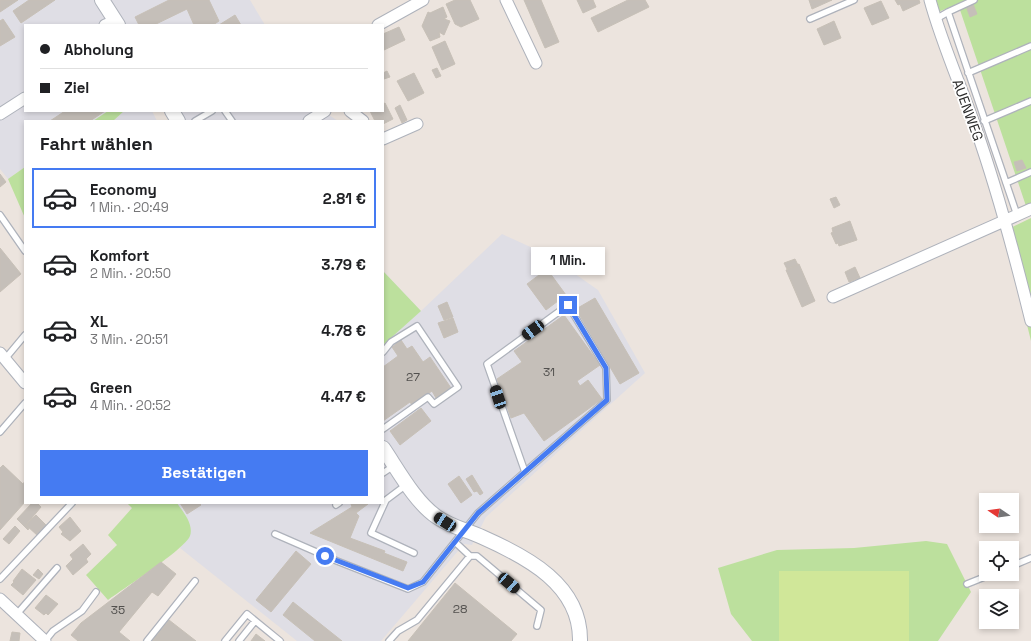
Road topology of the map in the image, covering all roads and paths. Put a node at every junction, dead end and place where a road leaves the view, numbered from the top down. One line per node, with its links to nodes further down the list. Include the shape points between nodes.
1 (102, 0): 10 (street)
2 (423, 0): 11 (street)
3 (506, 0): 13 (street)
4 (854, 0): 8 (lane)
5 (930, 0): 9 (street, AUENWEG)
6 (974, 0): 7 (lane)
7 (948, 12): 9 (lane); 14 (lane)
8 (810, 19)
9 (935, 19): 32 (street, AUENWEG, via 976,129)
10 (113, 24)
11 (380, 24)
12 (1031, 46): 14 (lane)
13 (536, 63)
14 (968, 73): 24 (lane)
15 (24, 99): 20 (street)
16 (1031, 101): 24 (lane)
17 (210, 112): 21 (lane)
18 (323, 112): 22 (street)
19 (351, 112): 23 (street)
20 (0, 114)
21 (197, 120)
22 (311, 120)
23 (362, 120)
24 (984, 121): 28 (lane)
25 (417, 124): 26 (street)
26 (384, 140)
27 (1031, 172): 28 (lane)
28 (1006, 183): 31 (lane)
29 (1031, 208): 31 (street)
30 (0, 215): 33 (lane)
31 (1017, 215): 32 (street)
32 (1005, 220): 34 (street); 35 (street, AUENWEG)
33 (24, 250)
34 (833, 296)
35 (1031, 321)
36 (24, 336): 38 (lane)
37 (384, 351): 41 (lane, via 391,342 417,326 458,388 434,404 428,397)
38 (3, 356): 39 (street)
39 (24, 383)
40 (24, 404): 42 (lane)
41 (384, 428)
42 (0, 432)
43 (384, 449): 44 (street)
44 (395, 465): 45 (lane); 47 (street)
45 (384, 472)
46 (525, 472): 46 (lane, via 487,364 568,305 606,368 607,400); 49 (lane, via 478,513)
47 (408, 484): 49 (street, via 436,516); 52 (lane, via 386,500 371,532)
48 (71, 504): 57 (lane)
49 (464, 530): 51 (lane); 72 (street, via 511,551 554,579 573,604 578,618)
50 (275, 534): 51 (lane, via 408,588 423,582)
51 (455, 542): 53 (lane)
52 (414, 553)
53 (470, 556): 65 (lane, via 477,556 541,610); 71 (lane, via 417,620 398,631)
54 (1031, 558): 55 (lane)
55 (1019, 563)
56 (57, 568): 63 (lane)
57 (0, 579)
58 (979, 579): 60 (lane)
59 (195, 581): 67 (lane)
60 (967, 584)
61 (96, 592): 66 (lane, via 82,611)
62 (0, 599): 63 (street)
63 (16, 615): 66 (street)
64 (255, 621): 68 (lane, via 247,614); 69 (lane); 70 (lane)
65 (537, 626)
66 (45, 641)
67 (147, 641)
68 (225, 641)
69 (239, 641)
70 (280, 641)
71 (389, 641)
72 (580, 641)

